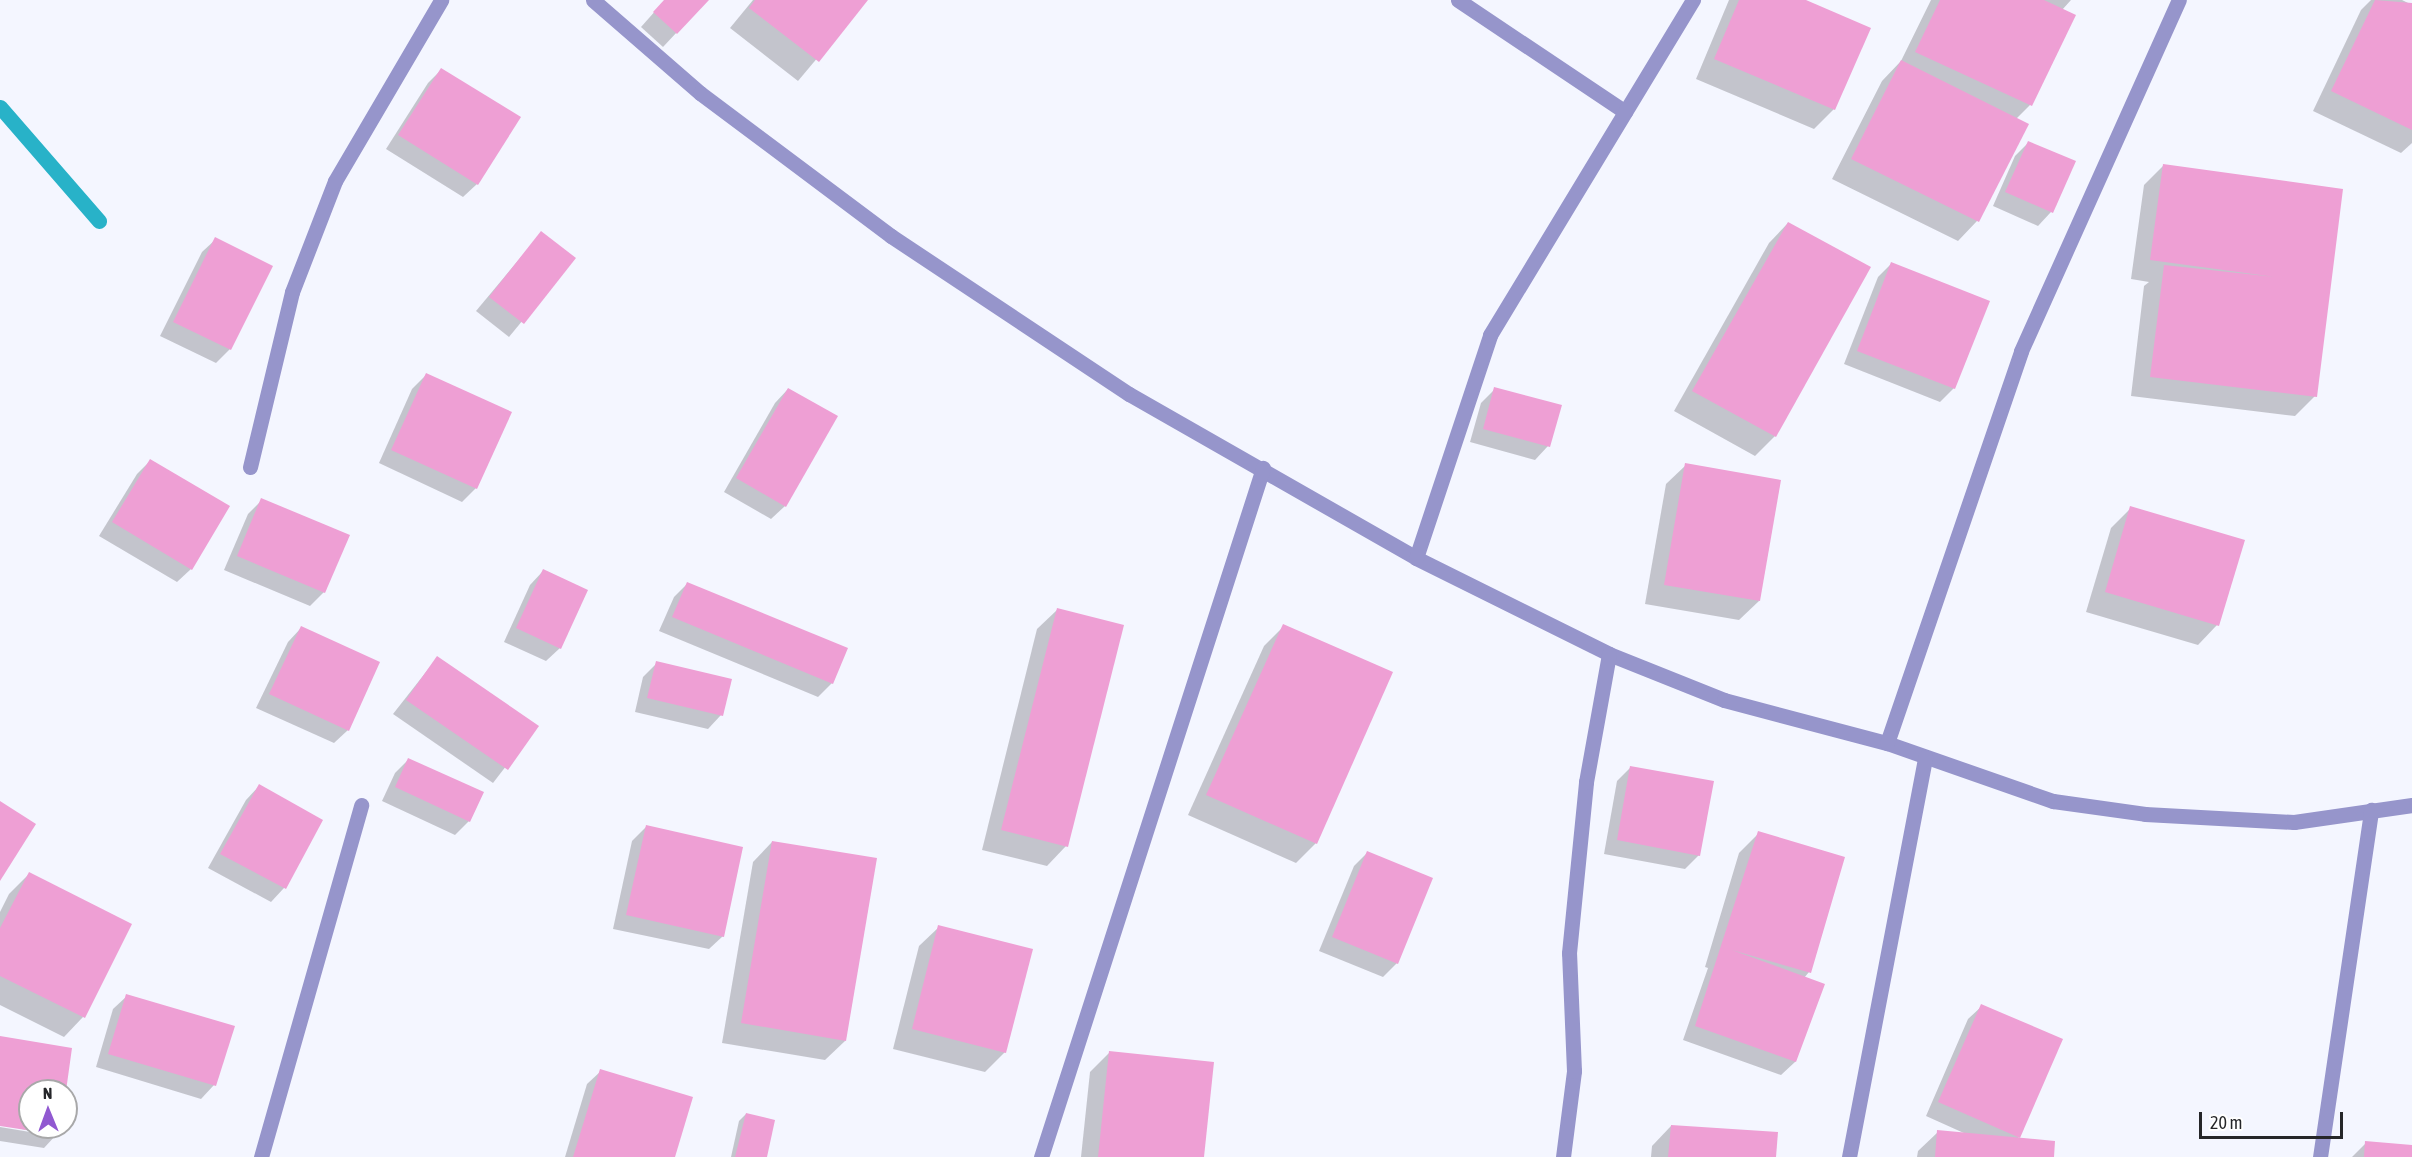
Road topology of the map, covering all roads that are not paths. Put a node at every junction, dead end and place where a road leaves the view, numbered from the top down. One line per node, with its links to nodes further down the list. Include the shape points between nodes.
1 (441, 0): 7 (street, via 335,181 292,292)
2 (593, 0): 8 (street, via 700,93 891,236 1128,394)
3 (1458, 0): 6 (street)
4 (1693, 0): 6 (street)
5 (2179, 0): 11 (street, via 2021,351)
6 (1625, 112): 9 (street, via 1490,334)
7 (250, 467)
8 (1263, 468): 9 (street); 17 (street)
9 (1416, 558): 10 (street)
10 (1609, 654): 11 (street, via 1724,700); 18 (street, via 1586,782 1569,953 1574,1071)
11 (1887, 743): 12 (street)
12 (1925, 758): 15 (street, via 2053,801 2145,813 2294,822); 19 (street)
13 (361, 805): 16 (street)
14 (2412, 805): 15 (street)
15 (2371, 810): 20 (street)
16 (261, 1157)
17 (1041, 1157)
18 (1563, 1157)
19 (1849, 1157)
20 (2319, 1157)

